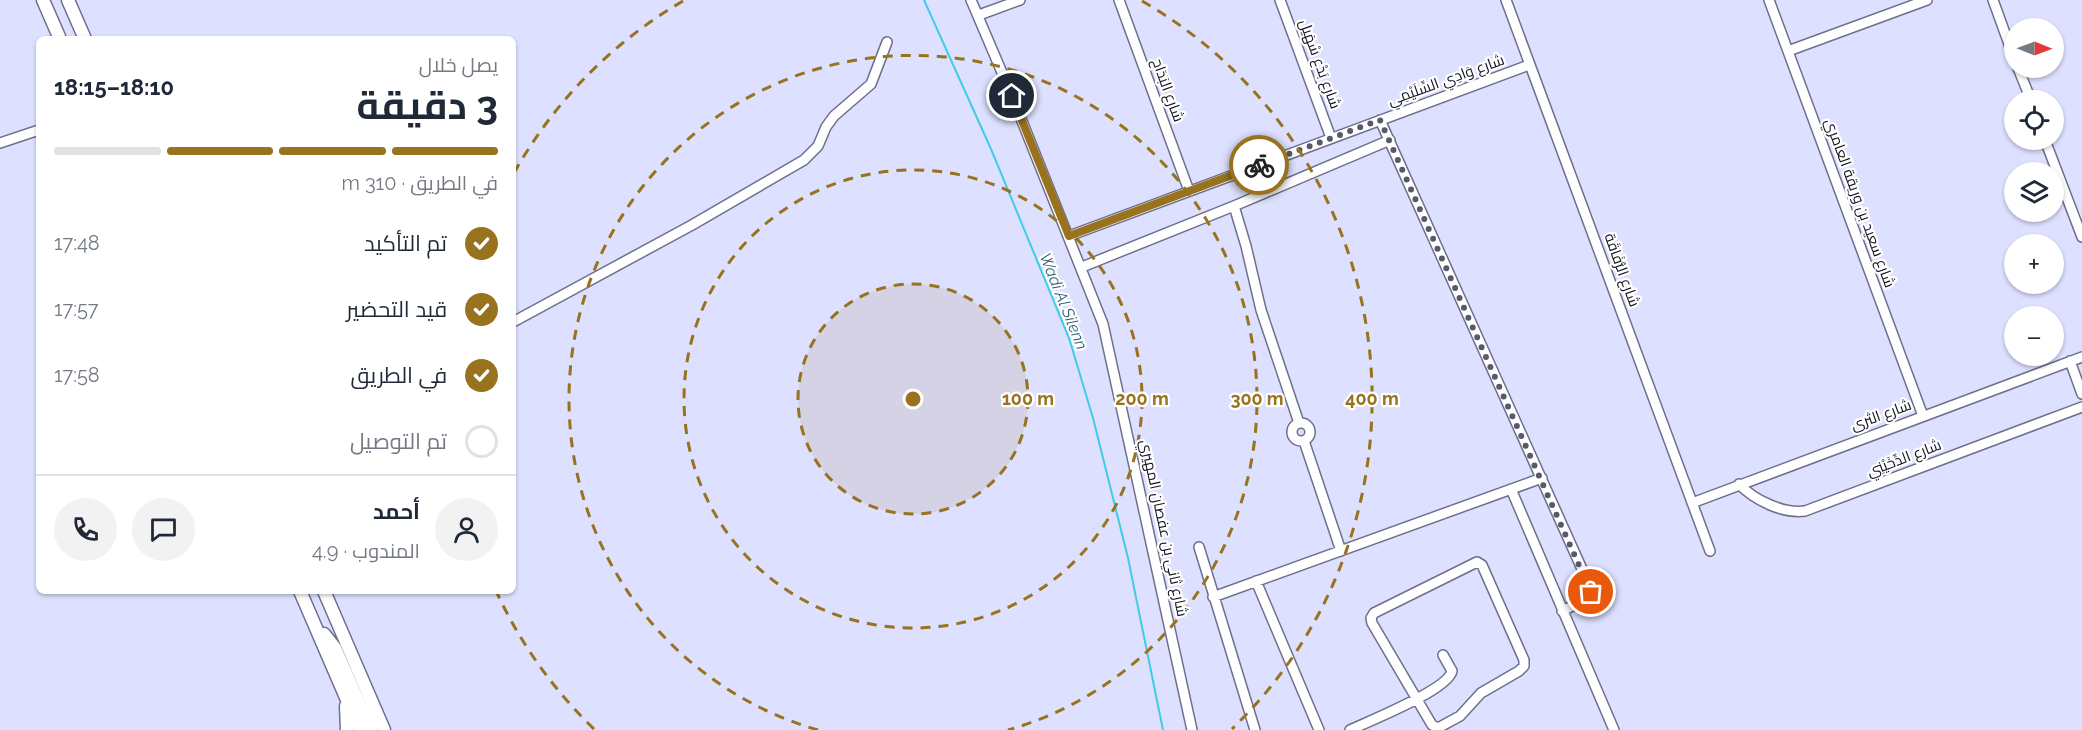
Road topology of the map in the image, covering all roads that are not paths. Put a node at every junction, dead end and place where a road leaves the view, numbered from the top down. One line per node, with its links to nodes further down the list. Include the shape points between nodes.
1 (43, 0): 13 (main road)
2 (68, 0): 14 (main road)
3 (971, 0): 11 (street, شارع ثاني بن عفصان المهيري)
4 (1020, 0): 11 (street)
5 (1119, 0): 24 (street, شارع البَدَاح)
6 (1280, 0): 20 (street, شارع بَدْع سْهَيل)
7 (1506, 0): 17 (street, شارع الرُّفَاقَة)
8 (1769, 0): 16 (street, شارع سعيد بن وريقة العامري)
9 (1926, 0): 16 (street)
10 (1993, 0): 12 (street)
11 (978, 15): 26 (street, شارع ثاني بن عفصان المهيري)
12 (2004, 30)
13 (59, 36)
14 (84, 36)
15 (887, 42): 29 (street, via 871,84 834,116 818,146 804,160)
16 (1788, 51): 34 (street, شارع سعيد بن وريقة العامري)
17 (1529, 65): 18 (street, شارع وَادِي السِّلَيْمِي); 38 (street, شارع الرُّفَاقَة)
18 (1380, 120): 20 (street, شارع وَادِي السِّلَيْمِي); 21 (street)
19 (36, 131): 22 (street)
20 (1331, 138): 24 (street, شارع وَادِي السِّلَيْمِي)
21 (1390, 140): 25 (street); 35 (street)
22 (0, 143)
23 (2049, 150): 27 (street)
24 (1189, 190): 26 (street, شارع وَادِي السِّلَيْمِي)
25 (1234, 206): 28 (street); 40 (street, via 1261,310 1299,423 1292,433 1298,441 1304,441)
26 (1069, 236): 28 (street, شارع ثاني بن عفصان المهيري)
27 (2082, 237)
28 (1082, 267): 57 (street, شارع ثاني بن عفصان المهيري, via 1110,348)
29 (516, 320)
30 (2082, 357): 31 (street, شارع الثرى)
31 (2070, 361): 32 (street); 34 (street, شارع الثرى)
32 (2082, 394)
33 (2082, 407): 36 (street, شارع الدِّخَيْنِي, via 1805,511 1781,508 1753,496)
34 (1923, 416): 36 (street, شارع الثرى)
35 (1542, 478): 37 (street); 47 (street, via 1591,592 1587,599)
36 (1739, 484): 38 (street, شارع الثرى)
37 (1511, 489): 40 (street); 47 (street)
38 (1692, 503): 41 (street, شارع الرُّفَاقَة)
39 (1199, 547): 46 (street)
40 (1341, 551): 42 (street)
41 (1710, 551)
42 (1256, 581): 46 (street); 59 (street)
43 (301, 594): 49 (main road)
44 (325, 594): 48 (main road)
45 (331, 594): 48 (street)
46 (1213, 597): 58 (street)
47 (1562, 611): 61 (street)
48 (337, 622): 56 (main road)
49 (316, 627): 51 (main road); 55 (main road, via 335,648)
50 (1443, 655): 52 (street, via 1452,669 1451,676)
51 (345, 695): 53 (main road); 54 (main road)
52 (1417, 699): 52 (street, via 1432,725 1441,728 1464,712 1481,693 1524,666 1478,562 1374,613 1371,618); 60 (street)
53 (347, 730)
54 (360, 730)
55 (371, 730)
56 (384, 730)
57 (1192, 730)
58 (1255, 730)
59 (1319, 730)
60 (1350, 730)
61 (1614, 730)

